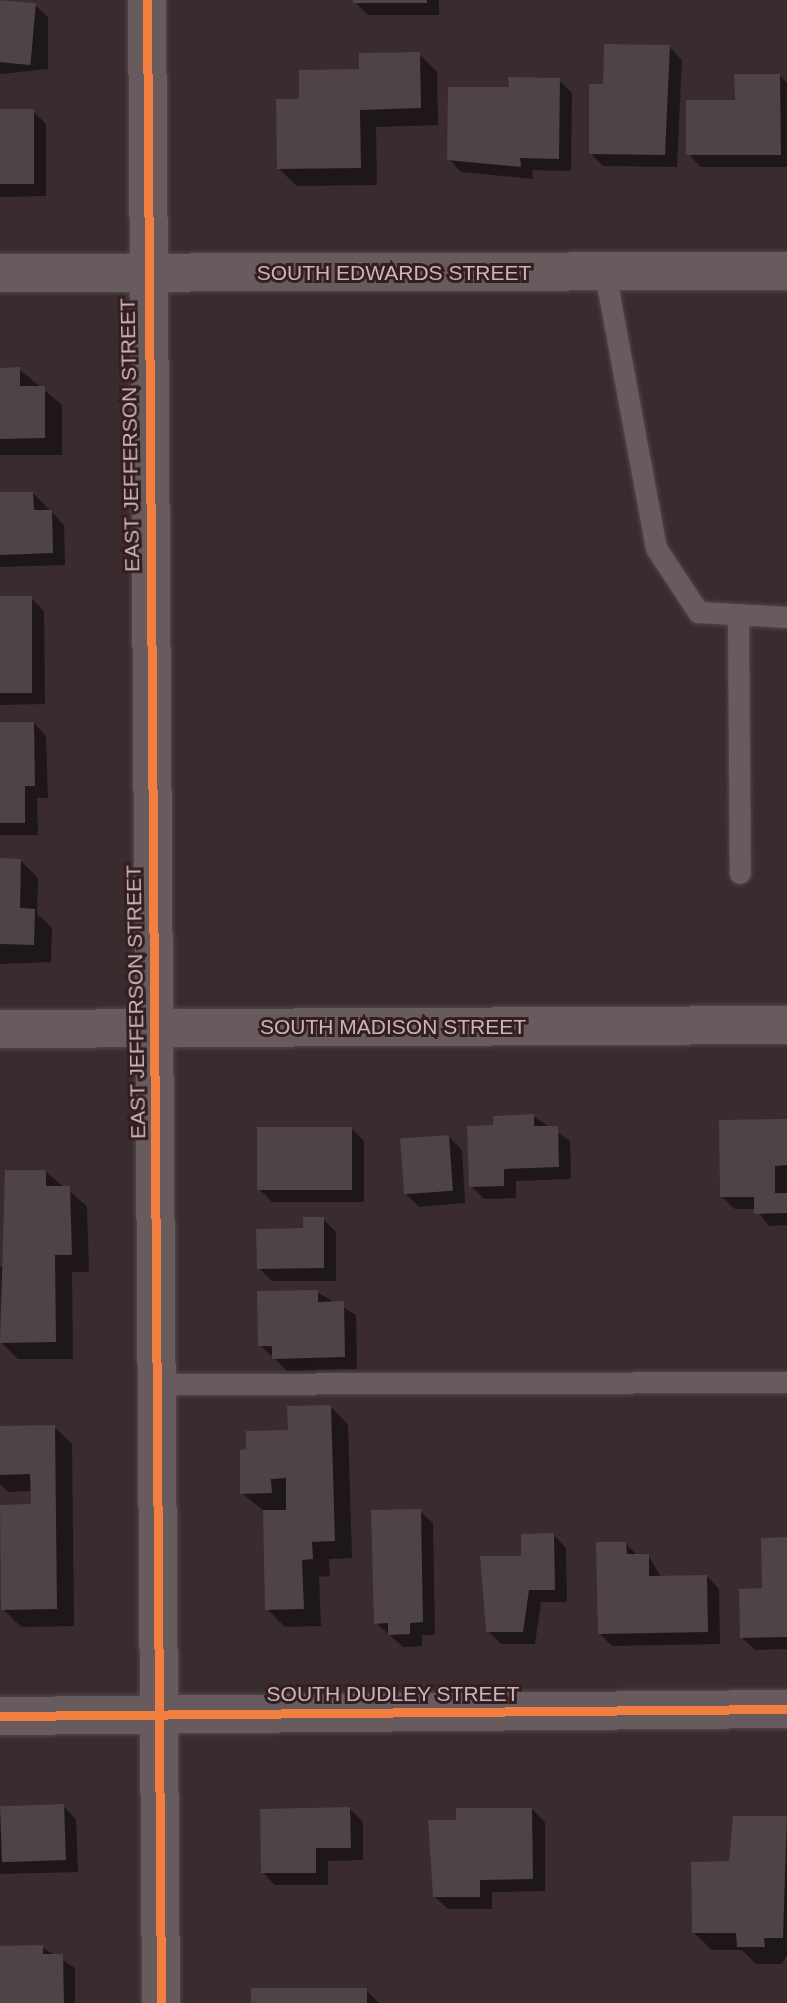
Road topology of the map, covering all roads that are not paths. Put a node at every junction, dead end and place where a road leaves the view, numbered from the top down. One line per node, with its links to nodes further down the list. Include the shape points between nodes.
1 (147, 0): 5 (street, EAST JEFFERSON STREET)
2 (787, 271): 4 (street, SOUTH EDWARDS STREET)
3 (0, 273): 5 (street, SOUTH EDWARDS STREET)
4 (605, 273): 5 (street, SOUTH EDWARDS STREET); 7 (lane, via 656,548 698,612)
5 (146, 274): 10 (street, EAST JEFFERSON STREET)
6 (787, 617): 7 (lane)
7 (738, 618): 8 (lane)
8 (740, 873)
9 (787, 1025): 10 (street, SOUTH MADISON STREET)
10 (154, 1028): 11 (street, SOUTH MADISON STREET); 13 (street, EAST JEFFERSON STREET)
11 (0, 1029)
12 (787, 1382): 13 (lane)
13 (157, 1384): 15 (street, EAST JEFFERSON STREET)
14 (787, 1709): 15 (street, SOUTH DUDLEY STREET)
15 (161, 1713): 16 (street, SOUTH DUDLEY STREET); 17 (street, EAST JEFFERSON STREET)
16 (0, 1716)
17 (161, 2003)

